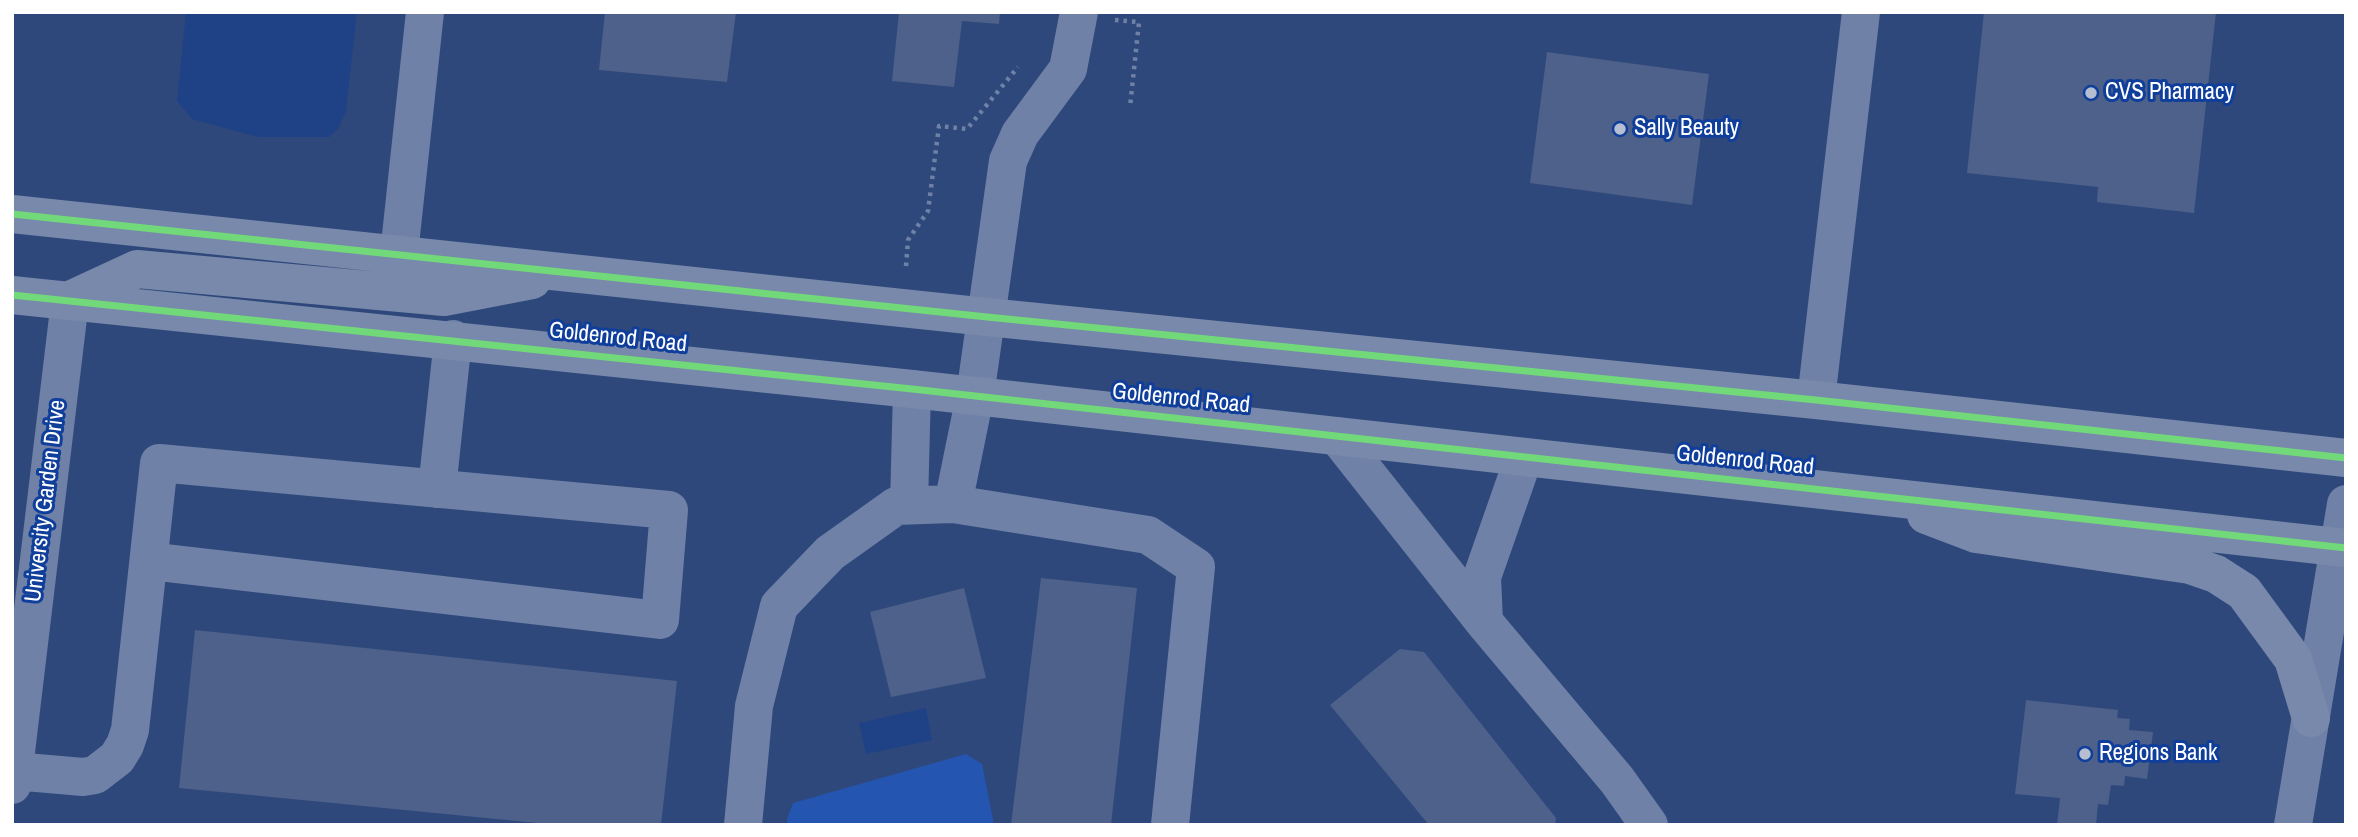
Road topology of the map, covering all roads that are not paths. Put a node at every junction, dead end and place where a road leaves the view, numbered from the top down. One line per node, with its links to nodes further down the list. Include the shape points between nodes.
1 (425, 12): 5 (street)
2 (1079, 12): 9 (street, via 1068,69 1020,134 1008,161)
3 (1861, 12): 13 (street)
4 (12, 215): 5 (main road)
5 (399, 254): 6 (main road)
6 (572, 272): 8 (main road, via 444,297 137,270); 9 (main road)
7 (12, 295): 8 (main road, Goldenrod Road)
8 (70, 300): 10 (main road, Goldenrod Road); 25 (street, University Garden Drive)
9 (987, 317): 12 (street); 13 (main road)
10 (453, 339): 11 (main road, Goldenrod Road); 17 (street)
11 (912, 389): 12 (main road, Goldenrod Road); 21 (street)
12 (975, 396): 14 (main road, Goldenrod Road); 19 (street)
13 (1816, 400): 16 (main road)
14 (1337, 436): 15 (main road, Goldenrod Road); 24 (street)
15 (1524, 457): 18 (main road, Goldenrod Road); 24 (street, via 1482,577)
16 (2346, 458)
17 (437, 489): 23 (street, via 159,463); 23 (street, via 669,510 660,620)
18 (1865, 493): 22 (main road, Goldenrod Road); 26 (main road, via 1976,534 2190,565 2216,574 2244,592 2293,659)
19 (953, 504): 21 (street); 29 (street, via 1148,535 1196,567)
20 (2346, 504): 22 (street)
21 (909, 505): 28 (street, via 896,506 830,553 779,606 754,706)
22 (2342, 547): 26 (street)
23 (149, 561): 27 (street, via 125,746 95,775)
24 (1484, 622): 30 (street, via 1617,780)
25 (20, 641): 27 (street, University Garden Drive)
26 (2311, 718): 31 (street)
27 (13, 778)
28 (743, 825)
29 (1170, 825)
30 (1649, 825)
31 (2293, 825)

